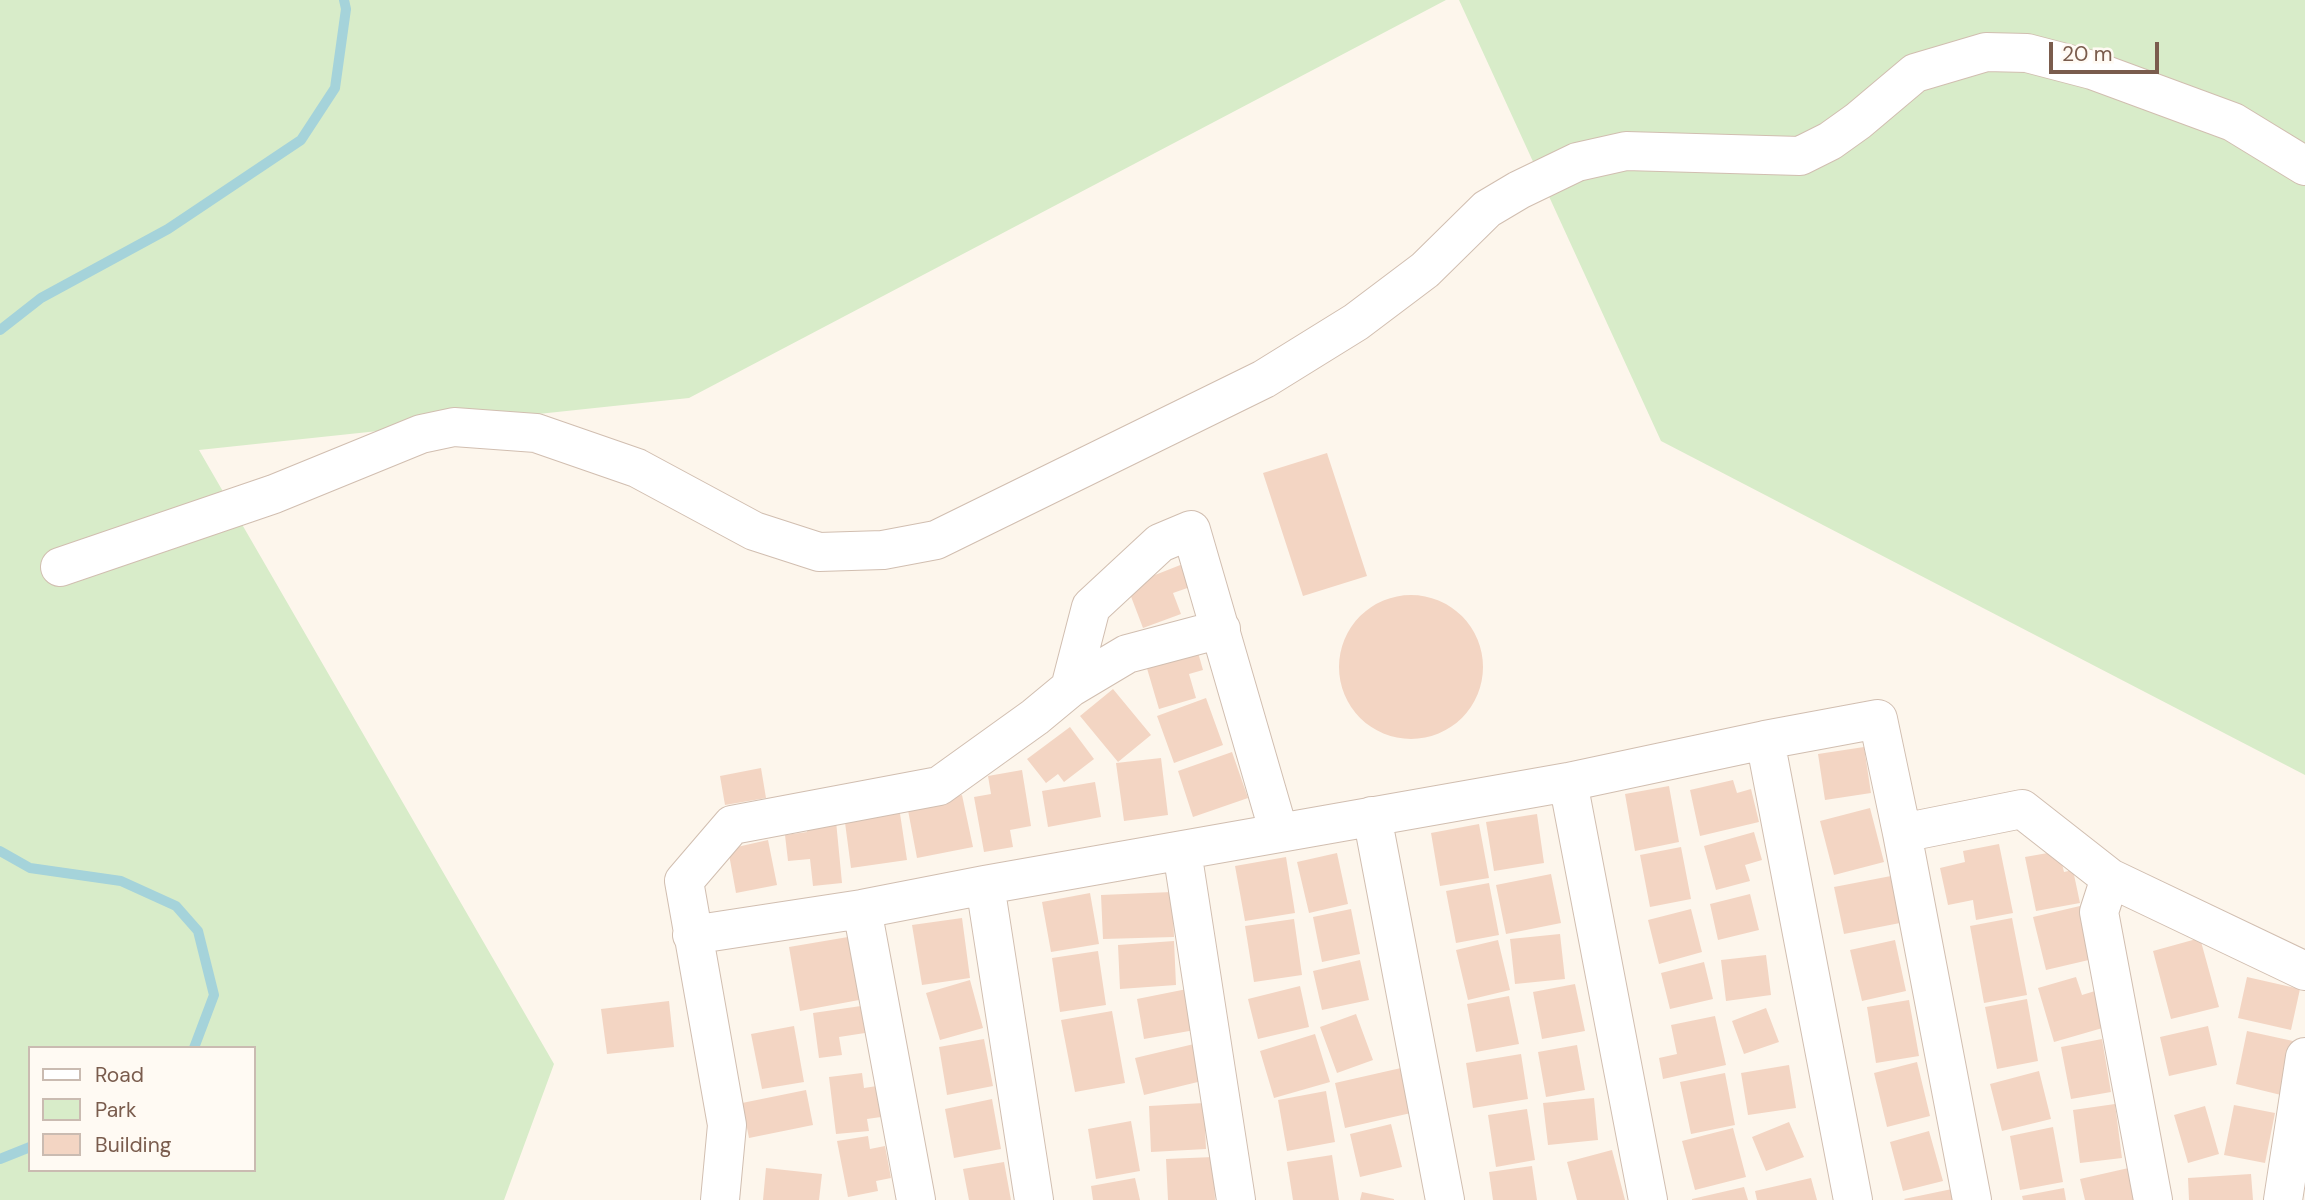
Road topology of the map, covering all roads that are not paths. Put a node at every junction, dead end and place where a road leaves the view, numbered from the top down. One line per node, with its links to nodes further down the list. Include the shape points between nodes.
1 (2305, 166): 2 (street, via 2233,122 2092,70 2026,54 1986,52 1915,73 1858,121 1800,156 1626,151 1577,162 1487,209 1425,270 1356,323 1264,379 936,540 883,550 819,552 754,531 637,468 536,433 454,428 421,434 274,494)
2 (60, 567)
3 (1221, 628): 4 (street, via 1127,654); 4 (street, via 1191,530 1160,543 1091,607); 8 (street)
4 (1070, 688): 14 (street, via 939,786 732,825 684,880)
5 (1765, 740): 6 (street); 9 (street, via 1878,719); 23 (street)
6 (1568, 782): 7 (street); 22 (street)
7 (1372, 817): 8 (street); 21 (street)
8 (1279, 833): 10 (street)
9 (1902, 833): 11 (street, via 2022,809); 24 (street)
10 (1182, 851): 12 (street); 20 (street)
11 (2110, 878): 15 (street); 25 (street, via 2099,912)
12 (985, 885): 13 (street); 19 (street)
13 (862, 909): 14 (street); 18 (street)
14 (692, 935): 17 (street, via 727,1125)
15 (2305, 971)
16 (2305, 1057): 26 (street)
17 (720, 1200)
18 (916, 1200)
19 (1034, 1200)
20 (1236, 1200)
21 (1445, 1200)
22 (1648, 1200)
23 (1853, 1200)
24 (1972, 1200)
25 (2153, 1200)
26 (2283, 1200)

